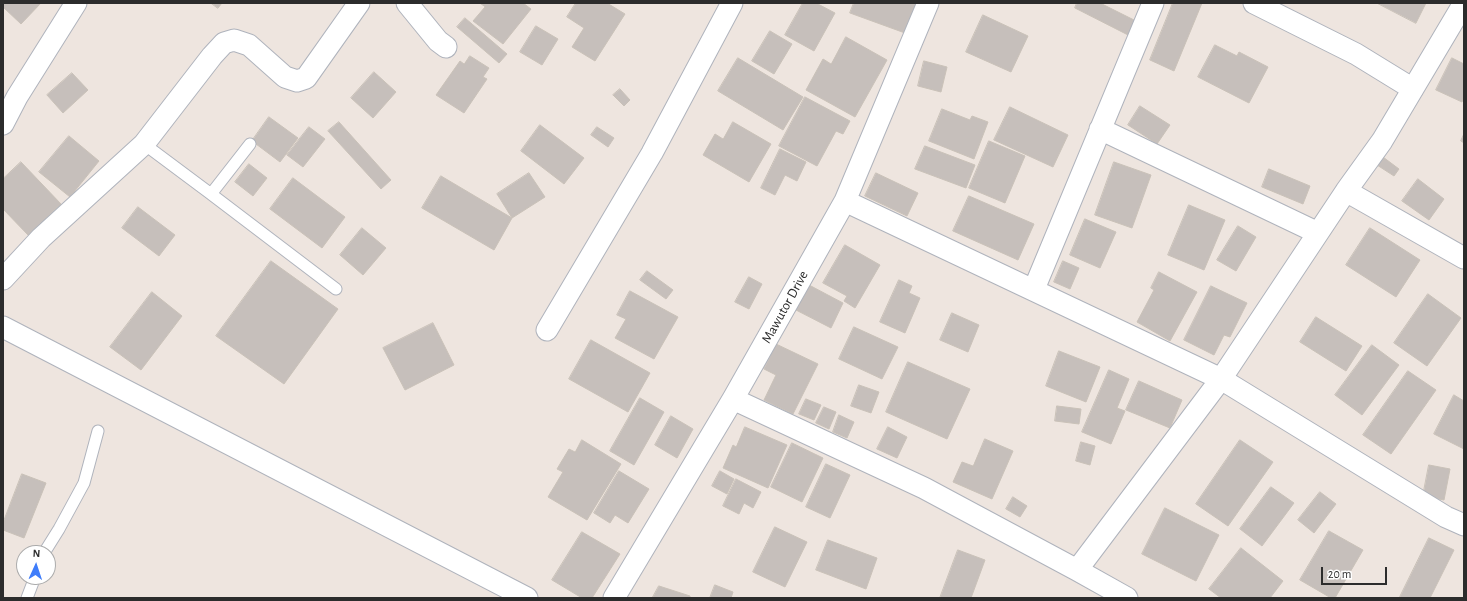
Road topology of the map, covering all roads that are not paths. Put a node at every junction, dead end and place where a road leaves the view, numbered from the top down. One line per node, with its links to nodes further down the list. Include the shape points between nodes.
1 (76, 3): 11 (street)
2 (359, 3): 14 (street, via 306,78 297,82 285,77 248,45 234,40 224,43 207,61)
3 (406, 3): 9 (street)
4 (732, 3): 25 (street, via 652,153)
5 (928, 3): 18 (street, Mawutor Drive)
6 (1153, 3): 13 (street)
7 (1254, 3): 10 (street, via 1356,54)
8 (1464, 3): 10 (street)
9 (446, 47)
10 (1413, 89): 16 (street, via 1382,141)
11 (10, 92): 12 (street)
12 (3, 124)
13 (1100, 129): 19 (street); 23 (street)
14 (144, 144): 17 (lane); 21 (street, via 40,238)
15 (250, 144): 17 (lane)
16 (1346, 191): 19 (street); 20 (street)
17 (210, 194): 22 (lane)
18 (845, 200): 23 (street); 27 (street, Mawutor Drive)
19 (1318, 233): 26 (street)
20 (1464, 258)
21 (3, 279)
22 (336, 289)
23 (1034, 289): 26 (street)
24 (3, 326): 34 (street)
25 (547, 330)
26 (1221, 379): 29 (street); 31 (street)
27 (733, 399): 31 (street, via 924,488); 35 (street, Mawutor Drive)
28 (98, 431): 30 (lane, via 84,483)
29 (1464, 525)
30 (49, 545)
31 (1077, 570): 36 (street)
32 (32, 585): 33 (lane)
33 (27, 598)
34 (527, 598)
35 (614, 598)
36 (1127, 598)

